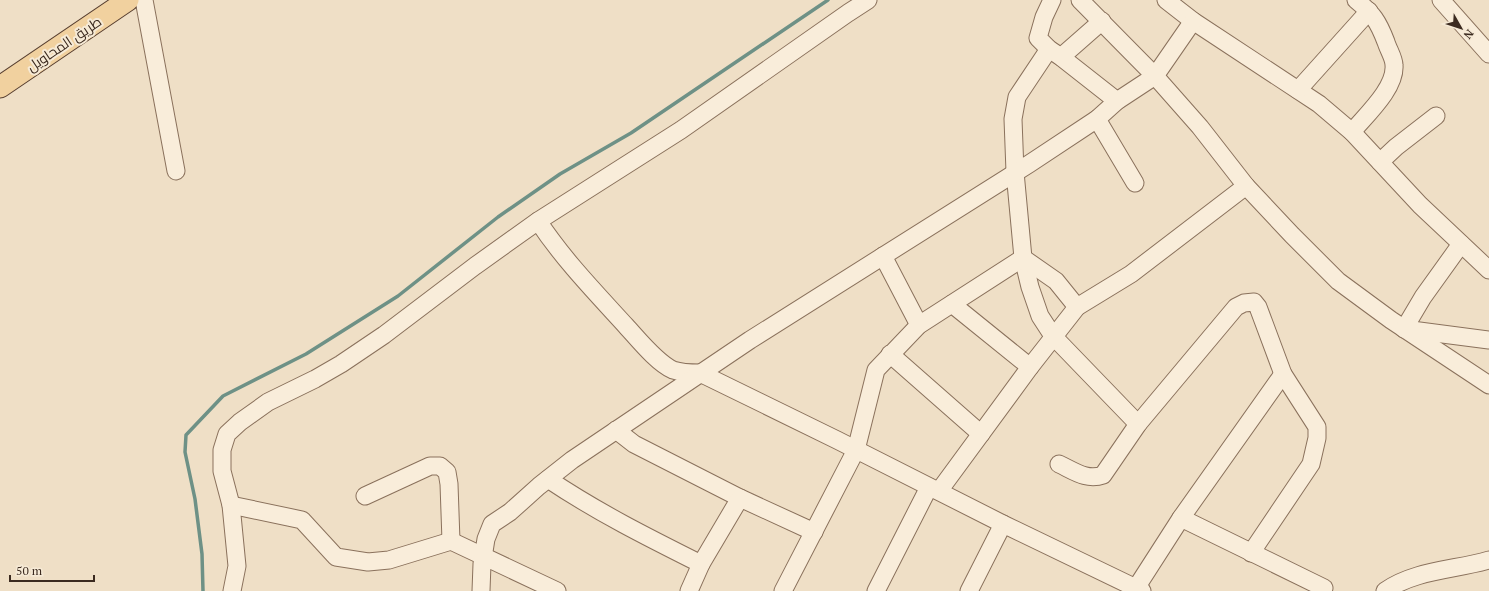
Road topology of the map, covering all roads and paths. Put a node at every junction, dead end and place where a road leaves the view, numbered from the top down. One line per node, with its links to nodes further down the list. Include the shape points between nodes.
1 (128, 0): 15 (main road, طريق المحاويل)
2 (144, 0): 22 (street)
3 (868, 0): 26 (street, via 681,130)
4 (1052, 0): 12 (street, via 1038,38)
5 (1080, 0): 10 (street)
6 (1166, 0): 11 (street)
7 (1356, 0): 9 (street)
8 (1441, 0): 13 (street)
9 (1370, 11): 16 (street); 20 (street, via 1379,24 1394,64 1392,79 1385,92)
10 (1102, 21): 12 (street); 14 (street)
11 (1193, 21): 14 (street); 16 (street)
12 (1055, 53): 17 (street); 23 (street, via 1017,97 1013,119)
13 (1489, 54)
14 (1155, 76): 17 (street); 25 (street, via 1200,127)
15 (0, 87)
16 (1298, 90): 20 (street)
17 (1117, 101): 19 (street)
18 (1436, 116): 21 (street)
19 (1097, 119): 23 (street); 24 (street)
20 (1352, 132): 21 (street)
21 (1380, 162): 27 (street)
22 (176, 171)
23 (1015, 172): 28 (street); 29 (street)
24 (1134, 183)
25 (1246, 186): 32 (street, via 1131,274); 34 (street, via 1338,281)
26 (538, 221): 39 (street, via 575,271 647,349 673,369); 51 (street, via 360,352 315,379 268,402 227,434 222,450 222,471)
27 (1461, 244): 30 (street); 34 (street)
28 (883, 256): 33 (street); 39 (street)
29 (1023, 258): 31 (street); 32 (street, via 1056,281); 35 (street, via 1040,316)
30 (1489, 270)
31 (952, 304): 33 (street); 38 (street)
32 (1077, 307): 35 (street)
33 (919, 325): 37 (street)
34 (1404, 328): 36 (street); 41 (street)
35 (1053, 336): 38 (street); 42 (street)
36 (1489, 340)
37 (890, 354): 44 (street); 45 (street, via 876,370)
38 (1030, 367): 44 (street)
39 (700, 373): 43 (street); 45 (street)
40 (1283, 374): 42 (street, via 1258,307 1254,302 1244,303 1236,307); 52 (street); 56 (street, via 1317,426 1315,448 1311,464)
41 (1489, 385)
42 (1138, 424): 46 (street, via 1103,475 1095,478 1086,477)
43 (616, 430): 47 (street); 50 (street, via 634,444)
44 (981, 434): 48 (street)
45 (856, 450): 48 (street); 54 (street)
46 (1059, 464)
47 (548, 479): 57 (street, via 492,524); 59 (street, via 630,529)
48 (934, 489): 53 (street); 67 (street)
49 (365, 496): 55 (street, via 430,466 440,466 447,472 449,484)
50 (740, 498): 54 (street); 59 (street)
51 (231, 505): 55 (street, via 302,520 336,557 368,562 389,560); 62 (street, via 237,566)
52 (1181, 518): 56 (street); 60 (street)
53 (1003, 524): 60 (street); 68 (street)
54 (814, 532): 66 (street)
55 (450, 541): 57 (street)
56 (1251, 553): 61 (street)
57 (483, 557): 63 (street); 64 (street)
58 (1489, 560): 69 (street, via 1434,572 1394,585)
59 (701, 564): 65 (street)
60 (1132, 588)
61 (1324, 588)
62 (232, 591)
63 (481, 591)
64 (557, 591)
65 (688, 591)
66 (783, 591)
67 (876, 591)
68 (969, 591)
69 (1386, 591)

